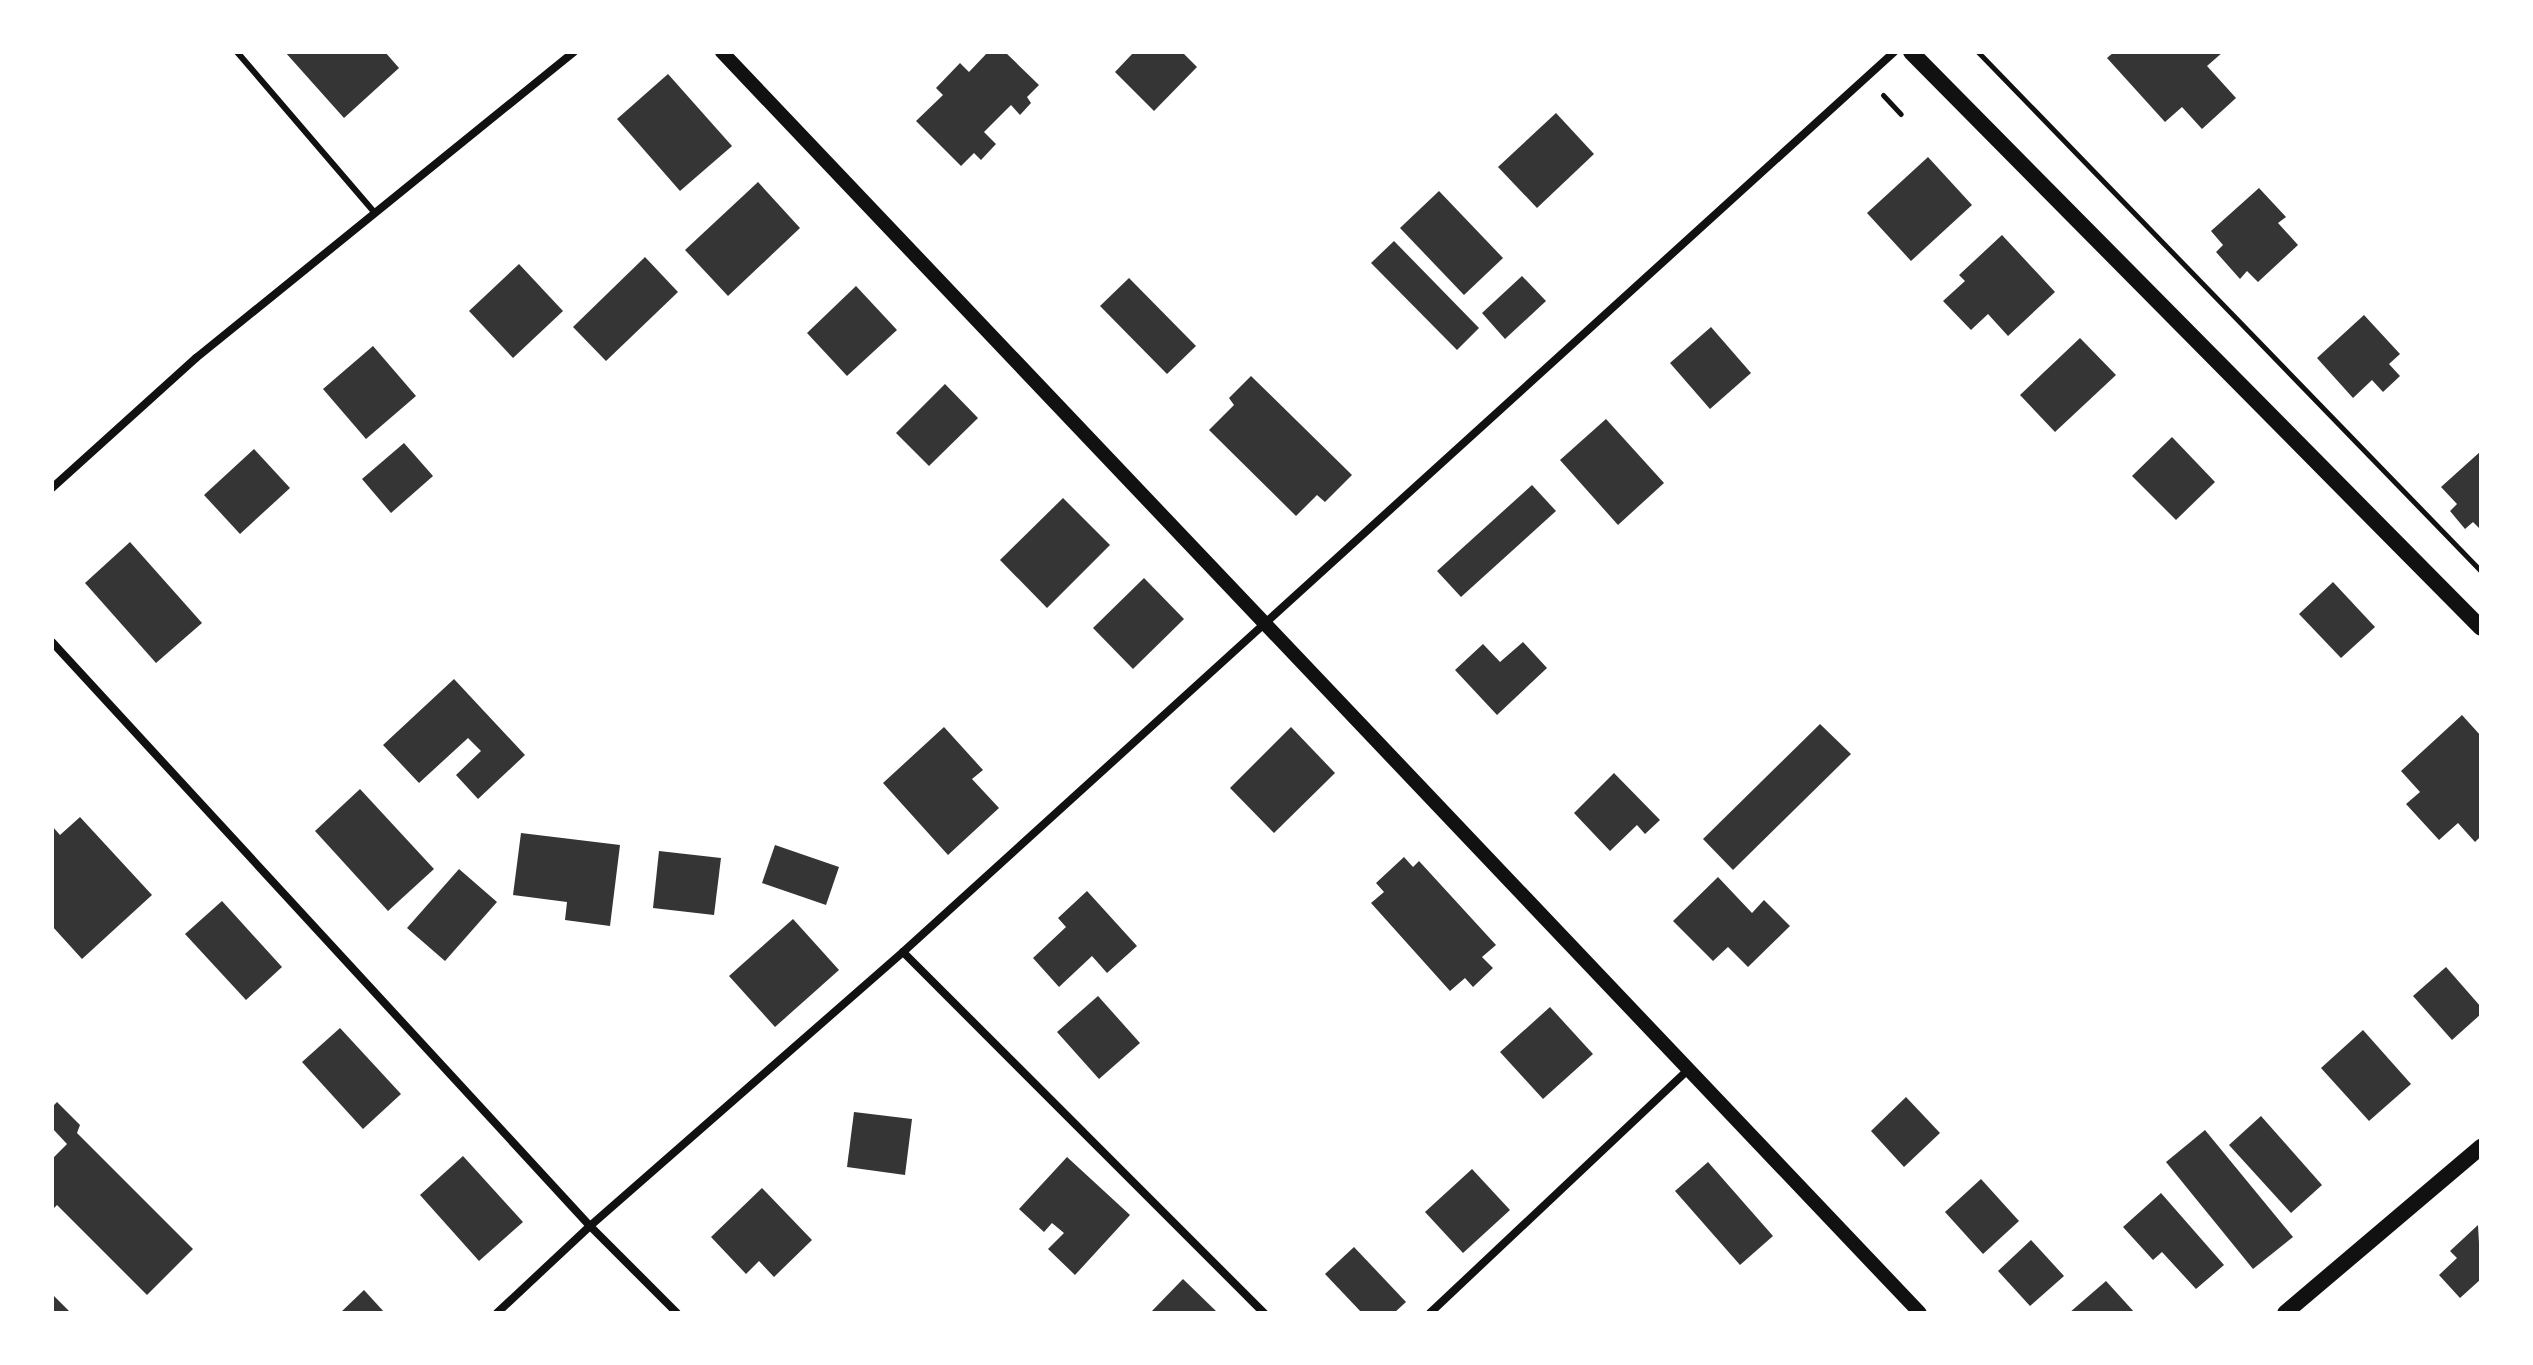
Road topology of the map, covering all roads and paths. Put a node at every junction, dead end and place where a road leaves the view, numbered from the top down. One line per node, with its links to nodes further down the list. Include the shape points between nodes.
1 (237, 52): 7 (lane)
2 (574, 52): 7 (street)
3 (722, 52): 10 (street)
4 (1894, 52): 10 (street)
5 (1911, 52): 11 (main road)
6 (1978, 52): 9 (path)
7 (375, 213): 8 (street, via 196,358)
8 (52, 488)
9 (2481, 571)
10 (1267, 624): 13 (street); 14 (street)
11 (2481, 628)
12 (52, 642): 16 (street)
13 (903, 952): 16 (street); 19 (street)
14 (1690, 1068): 20 (street); 21 (street)
15 (2481, 1147): 22 (main road)
16 (590, 1226): 17 (street); 18 (street)
17 (497, 1313)
18 (677, 1313)
19 (1264, 1313)
20 (1430, 1313)
21 (1920, 1313)
22 (2285, 1313)

